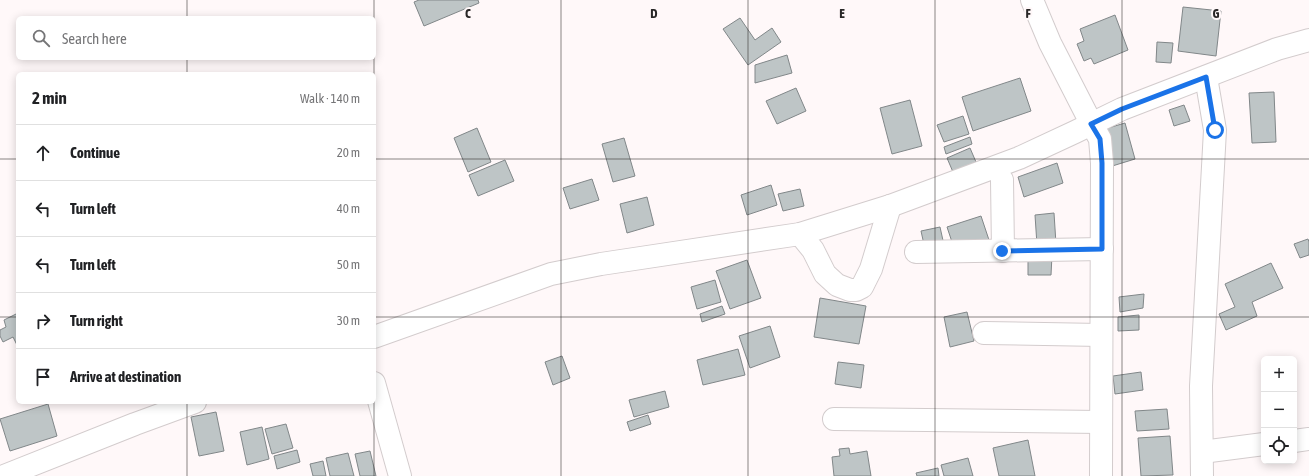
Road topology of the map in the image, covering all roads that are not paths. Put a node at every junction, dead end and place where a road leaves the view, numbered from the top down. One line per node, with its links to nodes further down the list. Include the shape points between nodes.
1 (1032, 0): 4 (street, via 1050,43)
2 (1309, 40): 3 (street, via 1277,48)
3 (1206, 77): 4 (street, via 1122,109); 21 (street, via 1215,130 1202,379)
4 (1091, 124): 6 (street, via 1019,158); 8 (street, via 1100,139)
5 (1002, 180): 9 (street)
6 (890, 206): 7 (street); 7 (street, via 871,269 862,287 856,290 837,285 825,274 813,250)
7 (800, 234): 12 (street, via 551,274)
8 (1102, 249): 9 (street); 13 (street)
9 (1002, 251): 10 (street)
10 (916, 252)
11 (984, 333): 13 (street)
12 (376, 335)
13 (1101, 335): 17 (street)
14 (376, 390): 23 (street)
15 (190, 404): 22 (street)
16 (834, 418): 17 (street)
17 (1101, 422): 24 (street)
18 (1309, 439): 19 (street)
19 (1297, 441)
20 (1261, 444): 21 (street)
21 (1202, 452): 25 (street)
22 (4, 476)
23 (400, 476)
24 (1101, 476)
25 (1202, 476)

